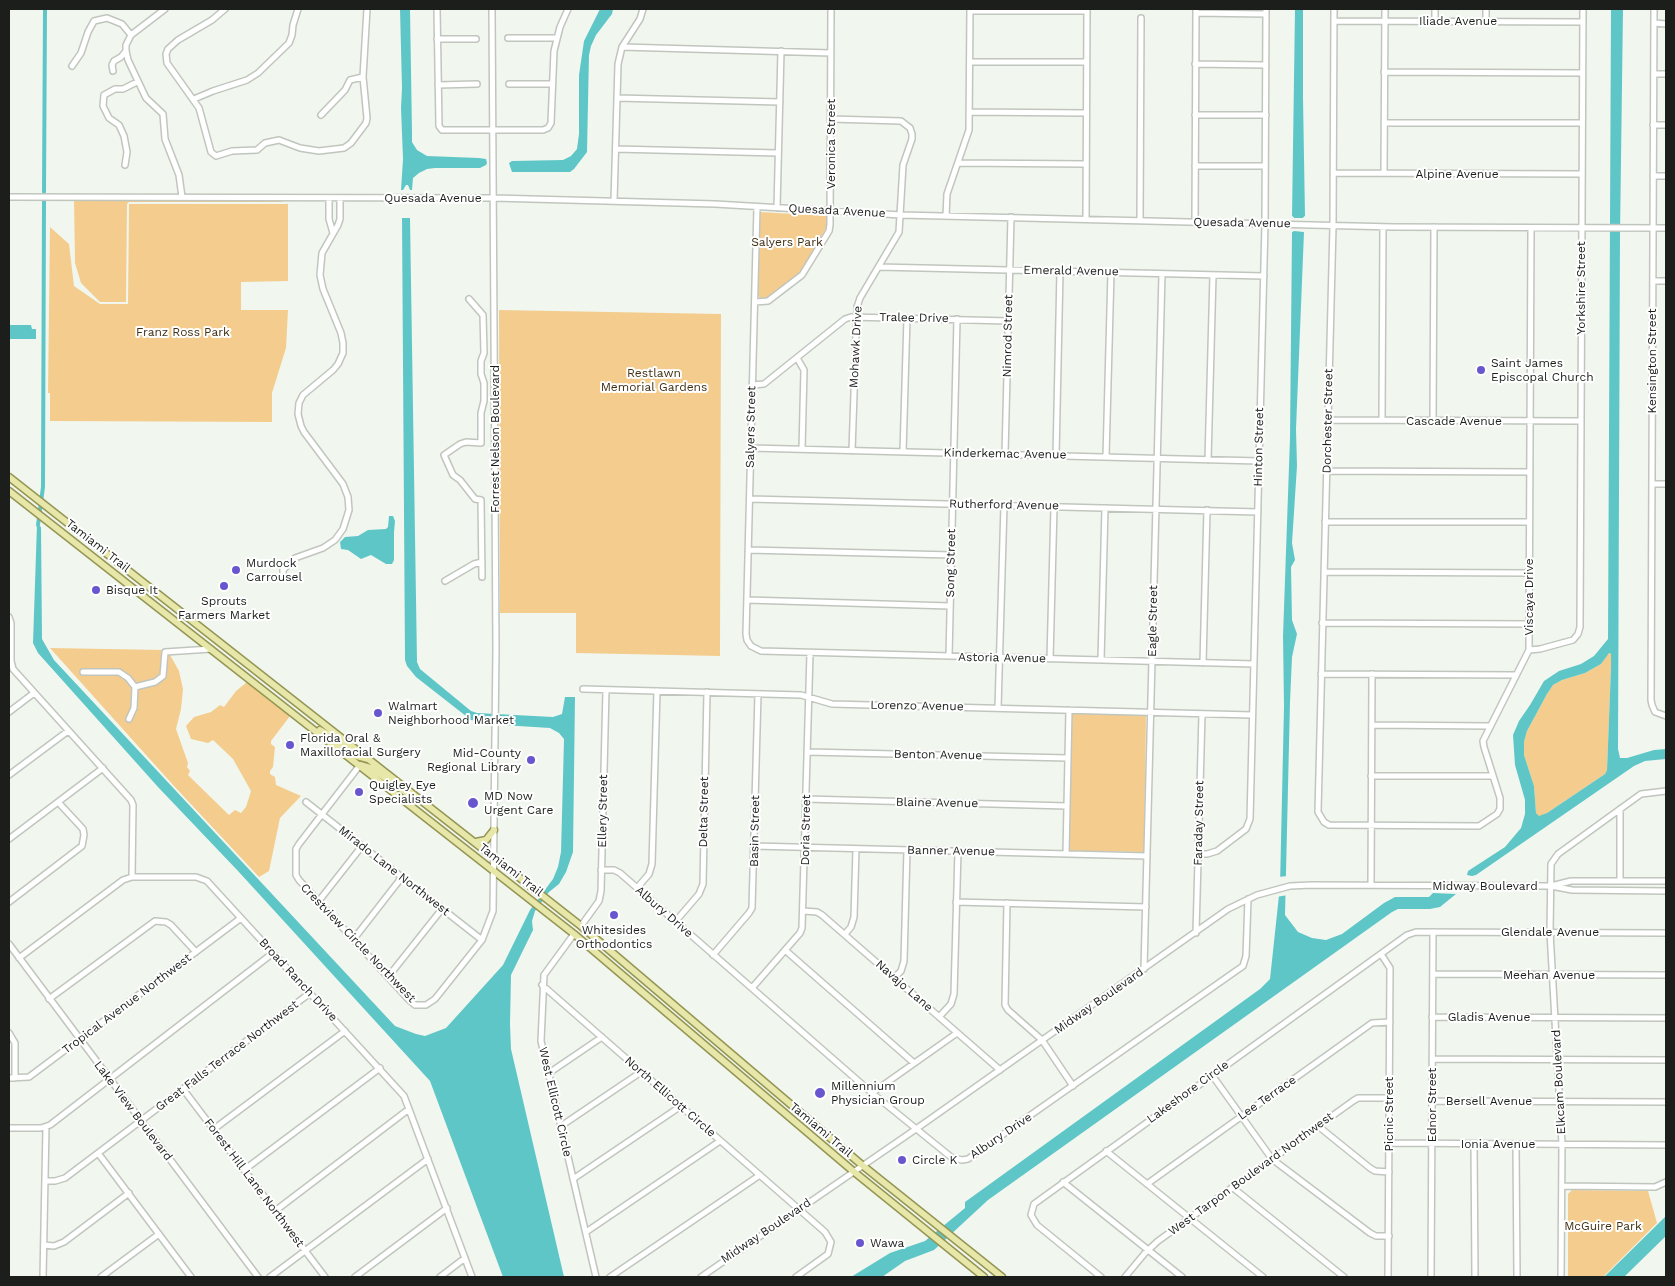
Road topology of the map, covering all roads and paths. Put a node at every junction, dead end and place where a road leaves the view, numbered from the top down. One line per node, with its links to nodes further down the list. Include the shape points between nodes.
1 (165, 9): 28 (street)
2 (225, 9): 54 (street, via 168,49 167,63)
3 (298, 9): 54 (street, via 289,43 258,73)
4 (367, 9): 47 (street)
5 (437, 9): 31 (street)
6 (492, 9): 66 (street, Forrest Nelson Boulevard)
7 (568, 9): 30 (street)
8 (643, 9): 33 (street)
9 (831, 9): 36 (street, Veronica Street)
10 (1334, 9): 21 (street, Dorchester Street)
11 (1385, 9): 22 (street)
12 (1435, 9): 23 (street)
13 (1486, 9): 24 (street)
14 (1583, 9): 25 (street, Yorkshire Street)
15 (1654, 9): 26 (street, Kensington Street)
16 (970, 10): 17 (street); 37 (street)
17 (1087, 10): 38 (street)
18 (1196, 11): 19 (street); 39 (street)
19 (1266, 11): 40 (street, Hinton Street)
20 (1141, 18): 92 (street)
21 (1334, 21): 22 (street, Iliade Avenue); 74 (street, Dorchester Street)
22 (1384, 21): 23 (street, Iliade Avenue); 43 (street)
23 (1435, 21): 24 (street, Iliade Avenue)
24 (1486, 22): 25 (street, Iliade Avenue)
25 (1583, 22): 44 (street, Yorkshire Street)
26 (1654, 24): 27 (street); 45 (street, Kensington Street)
27 (1666, 24)
28 (131, 35): 34 (street); 41 (street, via 122,24 107,18 94,21)
29 (508, 38): 30 (street)
30 (556, 38): 52 (street)
31 (438, 39): 32 (street); 49 (street)
32 (476, 39)
33 (622, 48): 35 (street); 53 (street)
34 (126, 51): 42 (street, via 114,61); 48 (street)
35 (781, 52): 36 (street); 55 (street)
36 (831, 53): 61 (street, Veronica Street)
37 (970, 62): 38 (street); 56 (street)
38 (1086, 62): 57 (street)
39 (1196, 64): 40 (street); 59 (street)
40 (1266, 65): 60 (street, Hinton Street)
41 (72, 66)
42 (113, 71)
43 (1384, 72): 44 (street); 62 (street)
44 (1582, 73): 63 (street, Yorkshire Street)
45 (1654, 74): 46 (street); 64 (street, Kensington Street)
46 (1666, 74)
47 (363, 77): 54 (street, via 366,123 344,148 312,151 279,140 266,143 257,150 232,151 216,156 211,152); 58 (street, via 350,80 345,90)
48 (137, 82): 71 (street, via 104,95 103,106 124,136); 80 (street, via 146,98 162,114 164,139 179,175)
49 (438, 84): 50 (street); 66 (street, via 438,122 442,130)
50 (477, 84)
51 (509, 84): 52 (street)
52 (552, 84): 66 (street, via 551,123 548,128)
53 (617, 98): 55 (street); 67 (street)
54 (194, 99)
55 (780, 102): 68 (street)
56 (969, 112): 57 (street); 69 (street, via 968,136)
57 (1086, 113): 70 (street)
58 (321, 115)
59 (1195, 115): 60 (street); 72 (street)
60 (1266, 115): 73 (street, Hinton Street)
61 (831, 119): 87 (street, Veronica Street); 88 (street, Mohawk Drive, via 896,120 910,128 912,139 903,165)
62 (1384, 123): 63 (street); 75 (street)
63 (1582, 124): 76 (street, Yorkshire Street)
64 (1653, 125): 65 (street); 77 (street, Kensington Street)
65 (1666, 125)
66 (493, 130): 83 (street, Forrest Nelson Boulevard)
67 (616, 149): 68 (street); 84 (street)
68 (778, 153): 86 (street)
69 (958, 163): 70 (street); 89 (street, via 947,194)
70 (1086, 164): 91 (street)
71 (125, 165)
72 (1195, 166): 73 (street); 93 (street)
73 (1265, 166): 94 (street, Hinton Street)
74 (1333, 173): 75 (street, Alpine Avenue); 95 (street, Dorchester Street)
75 (1384, 173): 76 (street, Alpine Avenue)
76 (1582, 174): 99 (street, Yorkshire Street)
77 (1653, 176): 78 (street); 100 (street, Kensington Street)
78 (1666, 176)
79 (9, 197): 80 (street, Quesada Avenue)
80 (182, 197): 81 (street, Quesada Avenue)
81 (329, 198): 82 (street, Quesada Avenue); 102 (street)
82 (340, 198): 83 (street, Quesada Avenue); 102 (street, via 340,219)
83 (494, 198): 84 (street, Quesada Avenue); 221 (street, Forrest Nelson Boulevard)
84 (614, 201): 85 (street, Quesada Avenue)
85 (757, 206): 86 (street, Quesada Avenue); 113 (street, Salyers Street)
86 (777, 208): 87 (street, Quesada Avenue)
87 (831, 211): 88 (street, Quesada Avenue); 113 (street, Veronica Street, via 829,231 802,275 768,301)
88 (901, 215): 89 (street, Quesada Avenue); 103 (street, Mohawk Drive, via 899,232)
89 (946, 216): 90 (street, Quesada Avenue)
90 (1011, 217): 91 (street, Quesada Avenue); 104 (street, Nimrod Street)
91 (1086, 219): 92 (street, Quesada Avenue)
92 (1140, 221): 93 (street, Quesada Avenue)
93 (1195, 222): 94 (street, Quesada Avenue)
94 (1265, 224): 95 (street, Quesada Avenue); 109 (street, Hinton Street)
95 (1333, 226): 96 (street, Quesada Avenue); 120 (street, Dorchester Street)
96 (1383, 227): 97 (street, Quesada Avenue); 121 (street)
97 (1434, 227): 98 (street, Quesada Avenue); 122 (street)
98 (1531, 228): 99 (street, Quesada Avenue); 123 (street, Viscaya Drive)
99 (1582, 228): 100 (street, Quesada Avenue); 124 (street, Yorkshire Street)
100 (1653, 228): 101 (street, Quesada Avenue); 110 (street, Kensington Street)
101 (1666, 228)
102 (333, 234): 158 (street, via 322,253 320,275 344,343 343,354 333,370 306,391 298,414 300,426 343,484 349,510 335,540 295,558 283,570)
103 (878, 267): 104 (street, Emerald Avenue); 114 (street, Mohawk Drive, via 858,302)
104 (1010, 270): 105 (street, Emerald Avenue); 117 (street, Nimrod Street)
105 (1060, 271): 106 (street, Emerald Avenue); 131 (street)
106 (1111, 272): 107 (street, Emerald Avenue); 132 (street)
107 (1162, 274): 108 (street, Emerald Avenue); 133 (street, Eagle Street)
108 (1213, 275): 109 (street, Emerald Avenue); 134 (street)
109 (1264, 276): 135 (street, Hinton Street)
110 (1652, 281): 111 (street); 139 (street, Kensington Street)
111 (1666, 281)
112 (469, 299): 154 (street, via 483,315 481,443 466,442 444,455 453,475 475,498 481,500)
113 (755, 302): 119 (street, Salyers Street)
114 (856, 317): 115 (street, Tralee Drive); 118 (street, Tralee Drive, via 845,319); 127 (street, Mohawk Drive)
115 (907, 318): 116 (street, Tralee Drive); 128 (street)
116 (958, 319): 117 (street, Tralee Drive); 129 (street, Song Street)
117 (1008, 321): 130 (street, Nimrod Street)
118 (796, 358): 119 (street, Tralee Drive, via 764,384); 126 (street, via 804,370)
119 (752, 385): 125 (street, Salyers Street)
120 (1328, 420): 121 (street, Cascade Avenue); 136 (street, Dorchester Street)
121 (1382, 420): 122 (street, Cascade Avenue)
122 (1433, 420): 123 (street, Cascade Avenue)
123 (1530, 421): 124 (street, Cascade Avenue); 137 (street, Viscaya Drive)
124 (1581, 421): 169 (street, Yorkshire Street, via 1580,627 1573,640)
125 (751, 448): 126 (street, Kinderkemac Avenue); 142 (street, Salyers Street)
126 (802, 449): 127 (street, Kinderkemac Avenue)
127 (852, 450): 128 (street, Kinderkemac Avenue)
128 (903, 452): 129 (street, Kinderkemac Avenue)
129 (954, 453): 130 (street, Kinderkemac Avenue); 143 (street, Song Street)
130 (1005, 454): 131 (street, Kinderkemac Avenue)
131 (1056, 456): 132 (street, Kinderkemac Avenue)
132 (1106, 457): 133 (street, Kinderkemac Avenue)
133 (1157, 458): 134 (street, Kinderkemac Avenue); 147 (street, Eagle Street)
134 (1208, 460): 135 (street, Kinderkemac Avenue)
135 (1259, 461): 149 (street, Hinton Street)
136 (1326, 471): 137 (street); 150 (street, Dorchester Street)
137 (1530, 472): 151 (street, Viscaya Drive)
138 (11, 480): 155 (main road, Tamiami Trail)
139 (1652, 484): 140 (street); 197 (street, Kensington Street, via 1651,700 1656,712)
140 (1666, 484)
141 (9, 491): 160 (main road, Tamiami Trail)
142 (750, 499): 143 (street, Rutherford Avenue); 152 (street, Salyers Street)
143 (953, 504): 144 (street, Rutherford Avenue); 153 (street, Song Street)
144 (1004, 505): 145 (street, Rutherford Avenue); 172 (street)
145 (1054, 506): 146 (street, Rutherford Avenue); 173 (street)
146 (1105, 508): 147 (street, Rutherford Avenue); 174 (street)
147 (1156, 509): 148 (street, Rutherford Avenue); 176 (street, Eagle Street)
148 (1207, 510): 149 (street, Rutherford Avenue); 177 (street)
149 (1258, 512): 178 (street, Hinton Street)
150 (1325, 522): 151 (street); 156 (street, Dorchester Street)
151 (1529, 522): 157 (street, Viscaya Drive)
152 (748, 550): 153 (street); 162 (street, Salyers Street)
153 (952, 555): 163 (street, Song Street)
154 (482, 562): 159 (street); 161 (street)
155 (128, 570): 160 (main road); 205 (main road, Tamiami Trail)
156 (1324, 572): 157 (street); 165 (street, Dorchester Street)
157 (1529, 573): 166 (street, Viscaya Drive)
158 (283, 576)
159 (482, 577)
160 (121, 578): 168 (main road, Tamiami Trail)
161 (445, 581)
162 (747, 600): 163 (street); 167 (street, Salyers Street, via 746,634)
163 (950, 606): 171 (street, Song Street)
164 (9, 617): 175 (street)
165 (1322, 623): 166 (street); 180 (street, Dorchester Street)
166 (1529, 624): 169 (street, Viscaya Drive)
167 (751, 646): 170 (street, Astoria Avenue, via 761,652)
168 (211, 649): 183 (street, via 165,652 163,676 155,682); 199 (main road, Tamiami Trail)
169 (1529, 650): 182 (street, Viscaya Drive)
170 (810, 653): 171 (street, Astoria Avenue); 190 (street, Doria Street)
171 (949, 656): 172 (street, Astoria Avenue)
172 (1000, 658): 173 (street, Astoria Avenue); 191 (street)
173 (1050, 659): 174 (street, Astoria Avenue)
174 (1101, 660): 176 (street, Astoria Avenue)
175 (10, 662): 188 (street, via 15,673)
176 (1152, 662): 177 (street, Astoria Avenue); 194 (street, Eagle Street)
177 (1203, 663): 178 (street, Astoria Avenue)
178 (1254, 664): 196 (street, Hinton Street)
179 (83, 672): 183 (street, via 119,672)
180 (1321, 674): 181 (street); 219 (street, Dorchester Street, via 1318,812 1324,822)
181 (1372, 674): 182 (street); 200 (street)
182 (1515, 675): 201 (street, Viscaya Drive)
183 (135, 687): 198 (street, via 134,708)
184 (583, 689): 185 (street, Lorenzo Avenue)
185 (606, 690): 186 (street, Lorenzo Avenue); 235 (street, Ellery Street)
186 (657, 691): 187 (street, Lorenzo Avenue); 242 (street, via 652,864 649,874)
187 (707, 692): 189 (street, Lorenzo Avenue); 253 (street, Delta Street, via 702,889)
188 (34, 693): 193 (street); 202 (street)
189 (758, 694): 190 (street, Lorenzo Avenue); 225 (street, Basin Street)
190 (809, 698): 191 (street, Lorenzo Avenue, via 832,704); 203 (street, Doria Street)
191 (998, 708): 192 (street, Lorenzo Avenue)
192 (1070, 710): 194 (street, Lorenzo Avenue); 204 (street)
193 (9, 712)
194 (1151, 712): 195 (street, Lorenzo Avenue); 233 (street, Eagle Street)
195 (1202, 714): 196 (street, Lorenzo Avenue); 231 (street, Faraday Street)
196 (1252, 715): 231 (street, Hinton Street, via 1249,824 1217,851)
197 (1666, 716)
198 (129, 719)
199 (305, 723): 205 (main road, via 329,735 357,756); 206 (main road, Tamiami Trail)
200 (1372, 725): 201 (street); 209 (street)
201 (1490, 726): 210 (street, Viscaya Drive, via 1484,747)
202 (68, 731): 207 (street); 208 (street)
203 (808, 752): 204 (street, Benton Avenue); 212 (street, Doria Street)
204 (1068, 758): 216 (street)
205 (369, 759): 215 (main road, Tamiami Trail)
206 (360, 765): 215 (main road, via 371,768); 218 (street, Crestview Circle Northwest); 234 (main road, Tamiami Trail)
207 (103, 768): 213 (street); 236 (street, via 133,805)
208 (9, 775)
209 (1372, 776): 210 (street); 220 (street)
210 (1493, 776): 220 (street, Viscaya Drive, via 1500,809 1479,826)
211 (1666, 791): 217 (street, Elkcam Boulevard, via 1641,794)
212 (806, 799): 216 (street, Blaine Avenue); 226 (street, Doria Street)
213 (58, 802): 222 (street); 245 (street, via 82,829 82,846)
214 (306, 802): 218 (street, Mirado Lane Northwest)
215 (430, 806): 223 (main road, Tamiami Trail)
216 (1067, 806): 230 (street)
217 (1620, 809): 238 (street); 241 (street, Elkcam Boulevard, via 1554,858)
218 (322, 815): 224 (street, Mirado Lane Northwest); 246 (street, Crestview Circle Northwest, via 296,849 295,870 298,880)
219 (1333, 826): 220 (street, Viscaya Drive)
220 (1371, 826): 240 (street)
221 (494, 830): 223 (main road, via 486,840); 232 (street, Forrest Nelson Boulevard)
222 (9, 839)
223 (476, 842): 232 (main road, Tamiami Trail)
224 (362, 846): 237 (street, Mirado Lane Northwest); 246 (street)
225 (754, 846): 226 (street, Banner Avenue); 270 (street, Basin Street, via 752,908)
226 (805, 847): 227 (street, Banner Avenue); 251 (street, Doria Street)
227 (856, 849): 228 (street, Banner Avenue); 261 (street, via 854,918)
228 (907, 850): 229 (street, Banner Avenue); 277 (street, via 904,961)
229 (958, 851): 230 (street, Banner Avenue); 247 (street)
230 (1066, 854): 233 (street, Banner Avenue)
231 (1198, 854): 256 (street, Faraday Street)
232 (494, 856): 234 (street, Forrest Nelson Boulevard); 255 (main road, Tamiami Trail)
233 (1147, 856): 249 (street, Eagle Street)
234 (494, 870): 254 (main road, Tamiami Trail); 263 (street, Crestview Circle Northwest, via 493,911)
235 (601, 870): 242 (street, Albury Drive, via 620,873); 255 (street, Ellery Street, via 599,901)
236 (132, 877): 252 (street, Broad Ranch Drive, via 202,878); 271 (street, Broad Ranch Drive, via 122,880)
237 (402, 877): 250 (street, Mirado Lane Northwest); 262 (street)
238 (1620, 881): 239 (street, Midway Boulevard); 241 (street, Midway Boulevard, via 1571,881)
239 (1666, 881)
240 (1371, 885): 241 (street, Midway Boulevard); 244 (street, Midway Boulevard, via 1290,886)
241 (1551, 886): 243 (street, Midway Boulevard, via 1572,890); 258 (street, Elkcam Boulevard)
242 (637, 888): 253 (street, Albury Drive)
243 (1666, 891)
244 (1248, 899): 256 (street, Midway Boulevard); 304 (street, Albury Drive, via 1243,966)
245 (9, 902)
246 (318, 902): 262 (street, Crestview Circle Northwest)
247 (956, 902): 248 (street); 283 (street, via 953,999)
248 (1007, 903): 249 (street); 292 (street, via 1006,1004 1008,1010)
249 (1146, 907): 272 (street, Eagle Street)
250 (442, 908): 263 (street, Mirado Lane Northwest); 276 (street)
251 (804, 911): 261 (street, Navajo Lane, via 817,912); 266 (street, Doria Street, via 802,928)
252 (241, 918): 267 (street, Tropical Avenue Northwest); 268 (street, Broad Ranch Drive)
253 (675, 922): 270 (street, Albury Drive)
254 (561, 924): 255 (main road); 260 (main road, Tamiami Trail)
255 (581, 926): 264 (main road, Tamiami Trail)
256 (1196, 932): 272 (street, Midway Boulevard)
257 (1433, 932): 258 (street, Glendale Avenue); 269 (street, Lakeshore Circle, via 1411,933); 273 (street, Ednor Street)
258 (1550, 932): 259 (street, Glendale Avenue); 274 (street, Elkcam Boulevard)
259 (1666, 933)
260 (574, 934): 264 (main road, via 585,934); 278 (street, West Ellicott Circle, via 546,970); 334 (main road, Tamiami Trail)
261 (844, 934): 277 (street, Navajo Lane)
262 (353, 940): 276 (street, Crestview Circle Northwest)
263 (482, 940): 276 (street, Crestview Circle Northwest, via 435,1000 426,1005 415,1005)
264 (599, 940): 332 (main road, Tamiami Trail)
265 (9, 944): 271 (street, Lake View Boulevard)
266 (785, 950): 279 (street, Doria Street); 296 (street)
267 (196, 952): 281 (street, via 171,925 155,921); 291 (street, Tropical Avenue Northwest)
268 (273, 953): 280 (street, Broad Ranch Drive); 303 (street)
269 (1380, 954): 286 (street, Picnic Street, via 1390,968); 301 (street, Lakeshore Circle)
270 (713, 955): 279 (street, Albury Drive)
271 (19, 958): 281 (street, Lake View Boulevard)
272 (1144, 969): 292 (street, Midway Boulevard)
273 (1433, 974): 274 (street, Meehan Avenue); 282 (street, Ednor Street)
274 (1553, 975): 275 (street, Meehan Avenue); 284 (street, Elkcam Boulevard)
275 (1666, 975)
276 (388, 977)
277 (894, 978): 283 (street, Navajo Lane)
278 (542, 985): 290 (street, North Ellicott Circle); 300 (street, West Ellicott Circle, via 542,1041)
279 (752, 988): 306 (street, Albury Drive)
280 (310, 993): 287 (street, Broad Ranch Drive); 305 (street, Great Falls Terrace Northwest)
281 (49, 999): 291 (street, Lake View Boulevard)
282 (1432, 1016): 284 (street, Gladis Avenue); 293 (street, Ednor Street)
283 (939, 1017): 289 (street, Navajo Lane)
284 (1555, 1017): 285 (street, Gladis Avenue); 294 (street, Elkcam Boulevard)
285 (1666, 1018)
286 (1390, 1022): 307 (street, Picnic Street); 313 (street, Lee Terrace, via 1372,1023)
287 (345, 1031): 297 (street, Broad Ranch Drive); 319 (street)
288 (9, 1033): 302 (street, via 14,1043)
289 (957, 1033): 296 (street); 298 (street, Navajo Lane)
290 (602, 1037): 299 (street, North Ellicott Circle); 300 (street)
291 (80, 1039): 302 (street, Tropical Avenue Northwest, via 29,1077); 303 (street, Lake View Boulevard)
292 (1042, 1040): 298 (street, Midway Boulevard); 304 (street)
293 (1432, 1059): 294 (street); 308 (street, Ednor Street)
294 (1558, 1060): 295 (street); 309 (street, Elkcam Boulevard)
295 (1666, 1060)
296 (914, 1063): 306 (street)
297 (380, 1068): 312 (street, Broad Ranch Drive, via 404,1096); 333 (street)
298 (1000, 1070): 320 (street, Midway Boulevard)
299 (641, 1072): 311 (street, North Ellicott Circle); 315 (street)
300 (548, 1073): 315 (street, West Ellicott Circle)
301 (1212, 1075): 313 (street); 328 (street, Lakeshore Circle)
302 (12, 1078)
303 (110, 1080): 314 (street, Lake View Boulevard); 317 (street)
304 (1073, 1086): 320 (street, Albury Drive, via 968,1159 951,1157)
305 (183, 1089): 314 (street, Great Falls Terrace Northwest); 319 (street, Forest Hill Lane Northwest)
306 (872, 1093): 320 (street, Albury Drive)
307 (1390, 1098): 316 (street, West Tarpon Boulevard Northwest, via 1358,1098); 322 (street, Picnic Street)
308 (1432, 1101): 309 (street, Bersell Avenue); 323 (street, Ednor Street)
309 (1560, 1102): 310 (street, Bersell Avenue); 326 (street, Elkcam Boulevard)
310 (1666, 1102)
311 (681, 1106): 321 (street, North Ellicott Circle); 337 (street)
312 (409, 1109): 330 (street, Broad Ranch Drive); 347 (street)
313 (1242, 1116): 331 (street); 341 (street, Lee Terrace)
314 (141, 1121): 329 (street, Great Falls Terrace Northwest); 359 (street, Lake View Boulevard)
315 (561, 1126): 337 (street, West Ellicott Circle)
316 (1318, 1126): 331 (street, West Tarpon Boulevard Northwest); 335 (street, via 1370,1168)
317 (46, 1127): 318 (street); 338 (street)
318 (9, 1128)
319 (214, 1129): 333 (street, Forest Hill Lane Northwest)
320 (916, 1129): 332 (street, Midway Boulevard)
321 (720, 1141): 336 (street, North Ellicott Circle); 349 (street)
322 (1389, 1143): 323 (street, Ionia Avenue); 335 (street, Picnic Street)
323 (1432, 1144): 324 (street, Ionia Avenue); 377 (street, Ednor Street)
324 (1474, 1144): 325 (street, Ionia Avenue); 378 (street)
325 (1516, 1144): 326 (street, Ionia Avenue); 379 (street)
326 (1562, 1144): 327 (street, Ionia Avenue); 342 (street, Elkcam Boulevard)
327 (1666, 1145)
328 (1106, 1151): 339 (street, Lakeshore Circle); 341 (street)
329 (98, 1153): 338 (street, Great Falls Terrace Northwest, via 61,1180); 344 (street)
330 (428, 1159): 345 (street, Broad Ranch Drive); 354 (street)
331 (1272, 1159): 343 (street, West Tarpon Boulevard Northwest); 351 (street, via 1370,1233)
332 (862, 1165): 334 (street, Midway Boulevard); 370 (main road, Tamiami Trail)
333 (244, 1170): 347 (street, Forest Hill Lane Northwest)
334 (853, 1172): 346 (street, Midway Boulevard); 369 (main road, Tamiami Trail)
335 (1389, 1172): 351 (street, Picnic Street)
336 (760, 1175): 346 (street, North Ellicott Circle); 366 (street)
337 (574, 1180): 349 (street, West Ellicott Circle)
338 (44, 1181): 352 (street)
339 (1063, 1182): 353 (street); 371 (street, Lakeshore Circle, via 1034,1204 1033,1221)
340 (1666, 1182): 342 (street, via 1655,1187)
341 (1147, 1184): 348 (street)
342 (1562, 1186): 380 (street, Elkcam Boulevard)
343 (1232, 1187): 348 (street, West Tarpon Boulevard Northwest); 375 (street)
344 (128, 1193): 350 (street); 352 (street, via 64,1242)
345 (447, 1208): 355 (street, Broad Ranch Drive); 362 (street)
346 (799, 1209): 367 (street, Midway Boulevard); 368 (street, North Ellicott Circle, via 829,1237 830,1248 824,1258)
347 (275, 1210): 354 (street, Forest Hill Lane Northwest)
348 (1190, 1218): 353 (street, West Tarpon Boulevard Northwest); 374 (street)
349 (586, 1232): 365 (street, West Ellicott Circle)
350 (159, 1234): 356 (street); 358 (street)
351 (1389, 1236): 376 (street, Picnic Street)
352 (44, 1245): 357 (street)
353 (1148, 1250): 372 (street, West Tarpon Boulevard Northwest); 373 (street)
354 (305, 1251): 360 (street); 361 (street, Forest Hill Lane Northwest)
355 (465, 1258): 363 (street); 364 (street, Broad Ranch Drive)
356 (189, 1276)
357 (43, 1277)
358 (101, 1277)
359 (258, 1277)
360 (270, 1277)
361 (325, 1277)
362 (355, 1277)
363 (440, 1277)
364 (472, 1277)
365 (596, 1277)
366 (610, 1277)
367 (700, 1277)
368 (796, 1277)
369 (984, 1277)
370 (1002, 1277)
371 (1101, 1277)
372 (1125, 1277)
373 (1182, 1277)
374 (1263, 1277)
375 (1344, 1277)
376 (1388, 1277)
377 (1431, 1277)
378 (1475, 1277)
379 (1517, 1277)
380 (1562, 1277)

